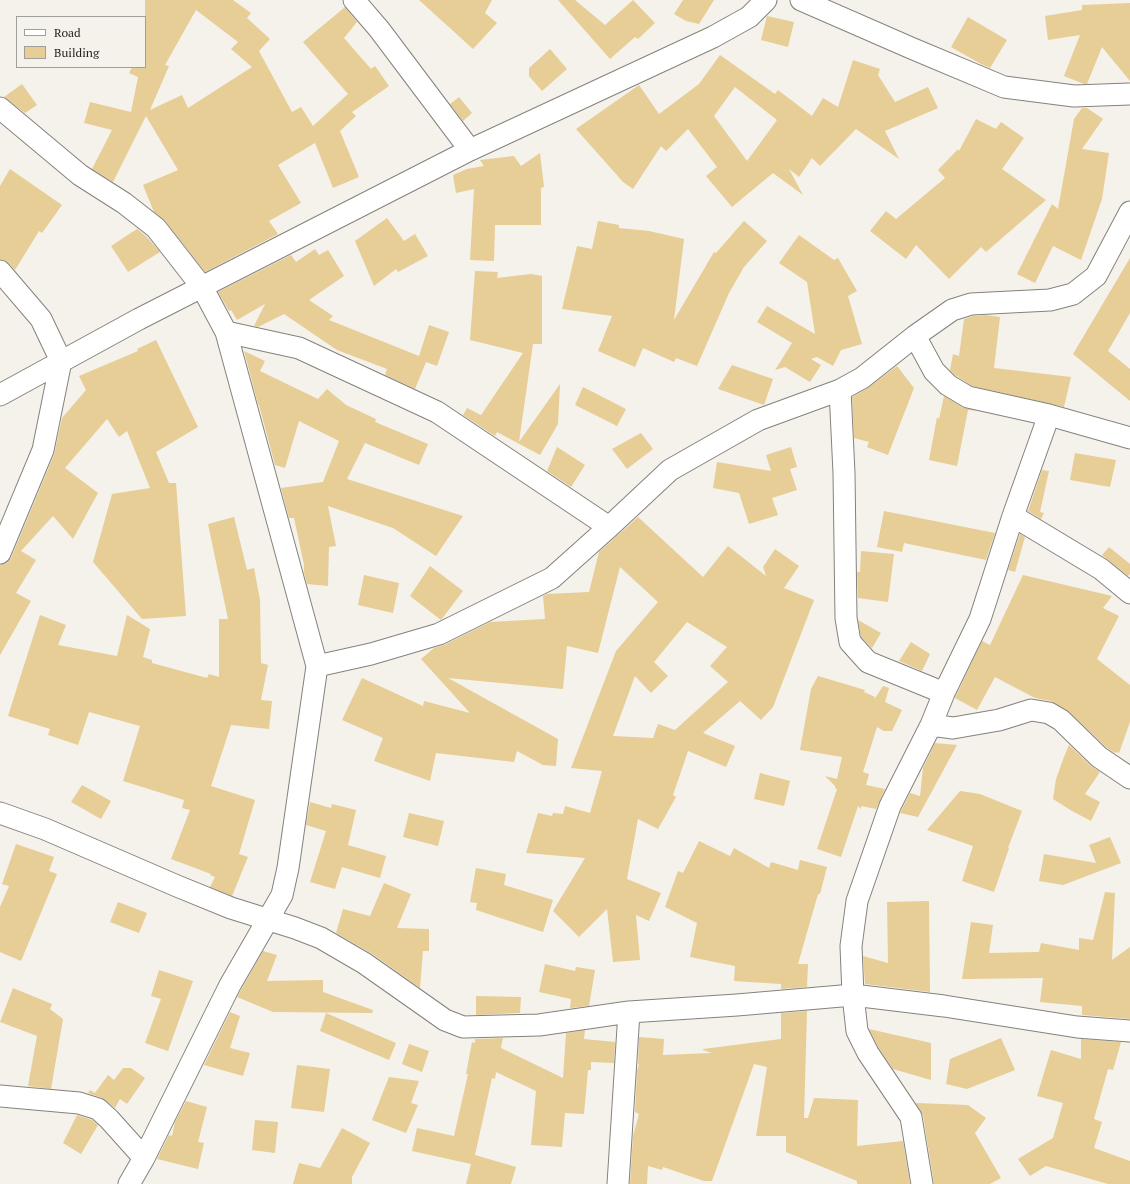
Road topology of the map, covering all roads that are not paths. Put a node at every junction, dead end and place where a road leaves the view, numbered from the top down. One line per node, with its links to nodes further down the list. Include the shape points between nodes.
1 (354, 0): 6 (street)
2 (766, 0): 6 (street, via 749,17 713,37)
3 (801, 0): 4 (street, via 1004,87 1074,96)
4 (1130, 94)
5 (0, 108): 9 (street, via 80,175 124,203 156,228)
6 (470, 150): 9 (street)
7 (1130, 213): 11 (street, via 1096,276 1073,294 1050,300 971,304 952,310)
8 (0, 271): 12 (street, via 41,319)
9 (202, 287): 10 (street); 12 (street)
10 (226, 332): 18 (street, via 299,348 437,412); 21 (street)
11 (915, 336): 13 (street, via 862,378); 15 (street, via 934,371 948,385 968,397)
12 (61, 361): 14 (street); 19 (street, via 43,450)
13 (840, 390): 18 (street, via 758,420 670,470); 22 (street, via 846,618 850,642 868,662)
14 (0, 395)
15 (1049, 415): 16 (street); 17 (street)
16 (1130, 438)
17 (1013, 516): 20 (street, via 1101,569); 22 (street, via 980,619)
18 (609, 527): 21 (street, via 552,578 439,634 371,654)
19 (0, 553)
20 (1130, 593)
21 (317, 666): 26 (street, via 288,868 282,895)
22 (944, 693): 23 (street)
23 (931, 725): 24 (street, via 953,728 999,720 1031,710 1049,712 1061,720 1099,757); 27 (street, via 890,806 857,901 851,946)
24 (1130, 778)
25 (0, 813): 26 (street, via 45,829 230,908)
26 (269, 919): 28 (street, via 321,938 364,963 445,1020 463,1027 539,1025); 31 (street, via 230,985)
27 (853, 995): 28 (street); 29 (street, via 1077,1027); 34 (street, via 857,1030 865,1048 911,1117)
28 (629, 1012): 33 (street)
29 (1130, 1031)
30 (0, 1096): 31 (street, via 79,1103 98,1110)
31 (144, 1158): 32 (street)
32 (129, 1184)
33 (618, 1184)
34 (922, 1184)

